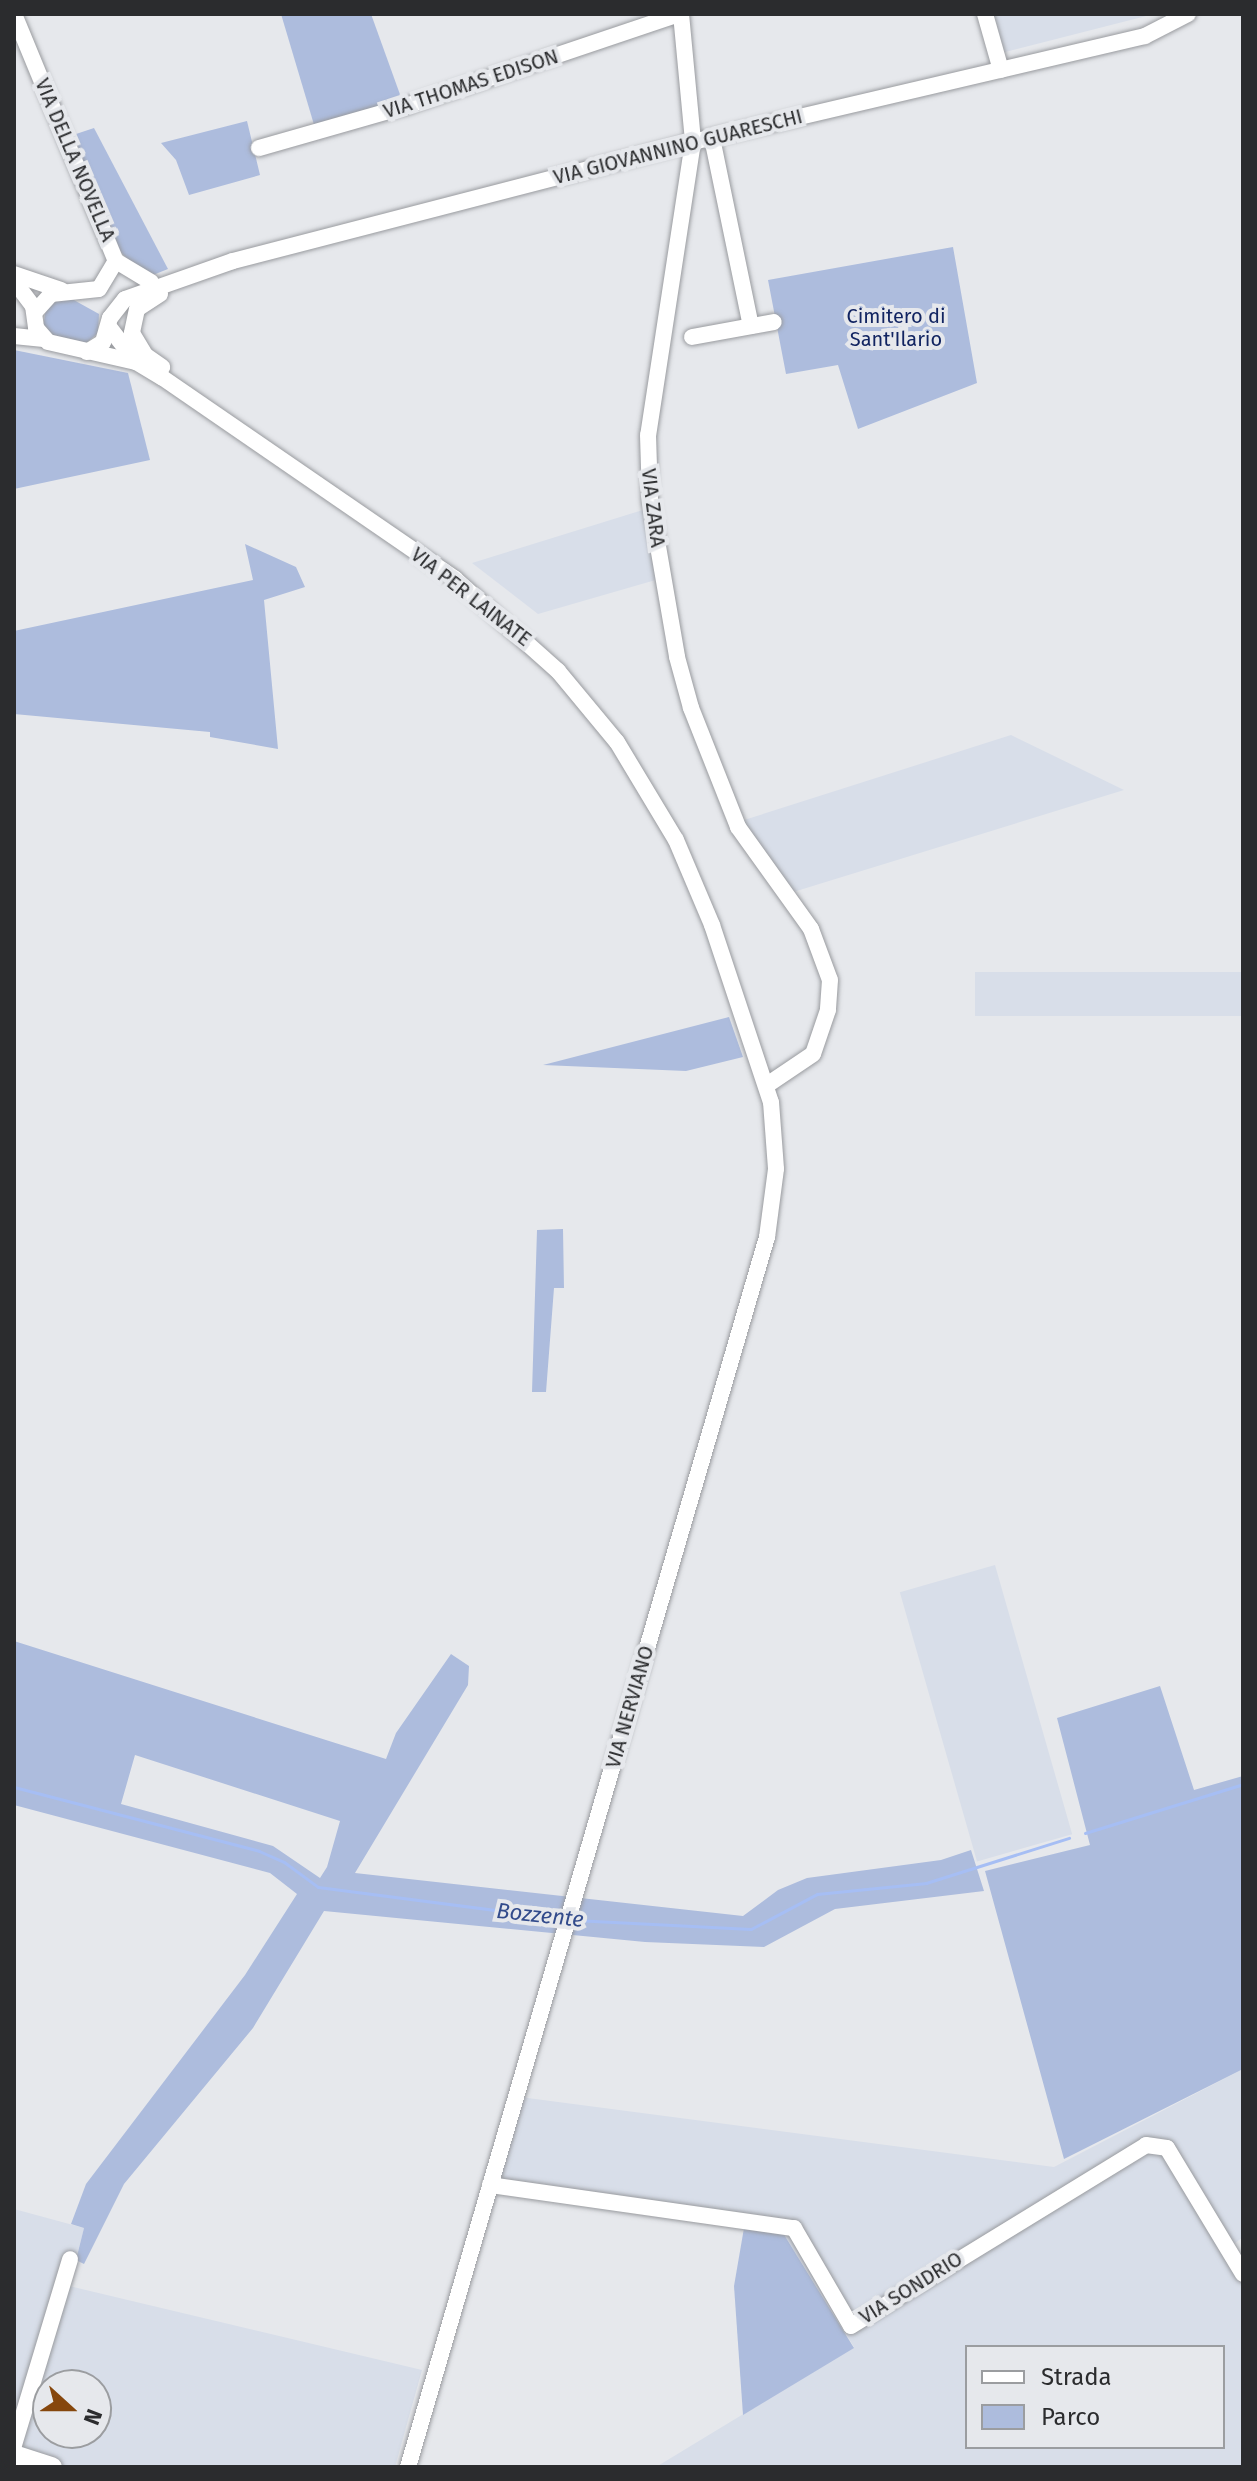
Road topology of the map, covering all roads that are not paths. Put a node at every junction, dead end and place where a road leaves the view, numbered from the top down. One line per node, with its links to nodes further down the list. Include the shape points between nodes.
1 (14, 14): 10 (street, VIA DELLA NOVELLA)
2 (680, 14): 7 (street, VIA ZARA); 8 (street, VIA THOMAS EDISON, via 406,106)
3 (985, 14): 5 (street)
4 (1188, 14): 5 (street, VIA GIOVANNINO GUARESCHI, via 1145,36)
5 (1001, 70): 6 (street, VIA GIOVANNINO GUARESCHI)
6 (712, 138): 7 (street, VIA GIOVANNINO GUARESCHI); 19 (street)
7 (693, 142): 9 (street, VIA GIOVANNINO GUARESCHI); 28 (street, VIA ZARA, via 648,435 652,515 681,678 726,800 753,853 811,929 828,967 830,1000 818,1045 806,1061)
8 (259, 148)
9 (233, 261): 13 (street, VIA GIOVANNINO GUARESCHI); 26 (street, via 218,277 146,299 132,318 132,333 145,355 238,423)
10 (120, 265): 13 (street); 14 (street); 15 (street, VIA DELLA NOVELLA)
11 (14, 274): 14 (street)
12 (14, 281): 16 (street)
13 (159, 282): 15 (street, VIA GIOVANNINO GUARESCHI)
14 (84, 291): 15 (street); 16 (street, via 43,298); 17 (street)
15 (126, 293): 17 (street)
16 (34, 315): 20 (street); 23 (street)
17 (110, 322): 24 (street, via 103,342); 25 (street, VIA PER LAINATE)
18 (774, 322): 19 (street)
19 (751, 326): 22 (street)
20 (14, 330)
21 (14, 336): 23 (street)
22 (692, 337)
23 (44, 339): 24 (street)
24 (87, 352): 25 (street, VIA PER LAINATE)
25 (136, 362): 26 (street, VIA PER LAINATE)
26 (248, 437): 27 (street, VIA PER LAINATE, via 473,593 574,688 630,761 671,830)
27 (743, 1012): 28 (street, VIA NERVIANO)
28 (767, 1085): 29 (street, VIA NERVIANO, via 776,1169 767,1237)
29 (490, 2185): 31 (street, VIA SONDRIO, via 794,2228 851,2326 1146,2145 1167,2148); 35 (street, VIA NERVIANO)
30 (70, 2259): 32 (street)
31 (1243, 2274)
32 (14, 2445)
33 (14, 2455): 34 (main road)
34 (52, 2467)
35 (408, 2467)

